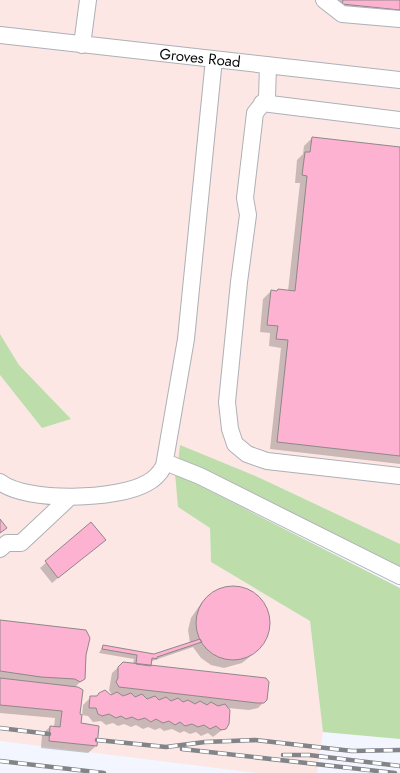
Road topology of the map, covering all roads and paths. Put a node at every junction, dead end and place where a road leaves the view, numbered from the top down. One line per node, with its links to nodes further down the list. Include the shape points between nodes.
1 (88, 0): 5 (street)
2 (324, 0): 3 (street, via 342,14)
3 (400, 19)
4 (0, 35): 5 (street, Groves Road)
5 (82, 45): 6 (street, Groves Road)
6 (214, 59): 7 (street, Groves Road); 11 (street, via 186,339)
7 (268, 65): 8 (street, Groves Road); 9 (street, via 267,98)
8 (400, 80)
9 (262, 103): 10 (street); 12 (street, via 255,113 246,198 248,215 227,402 230,429 236,444 247,454 267,461)
10 (400, 120)
11 (165, 462): 14 (street, via 158,476 147,484 102,496); 16 (street, via 200,476)
12 (400, 476)
13 (0, 482): 14 (street, via 7,488)
14 (70, 497): 15 (street, via 21,543 8,543)
15 (0, 549)
16 (400, 576)

